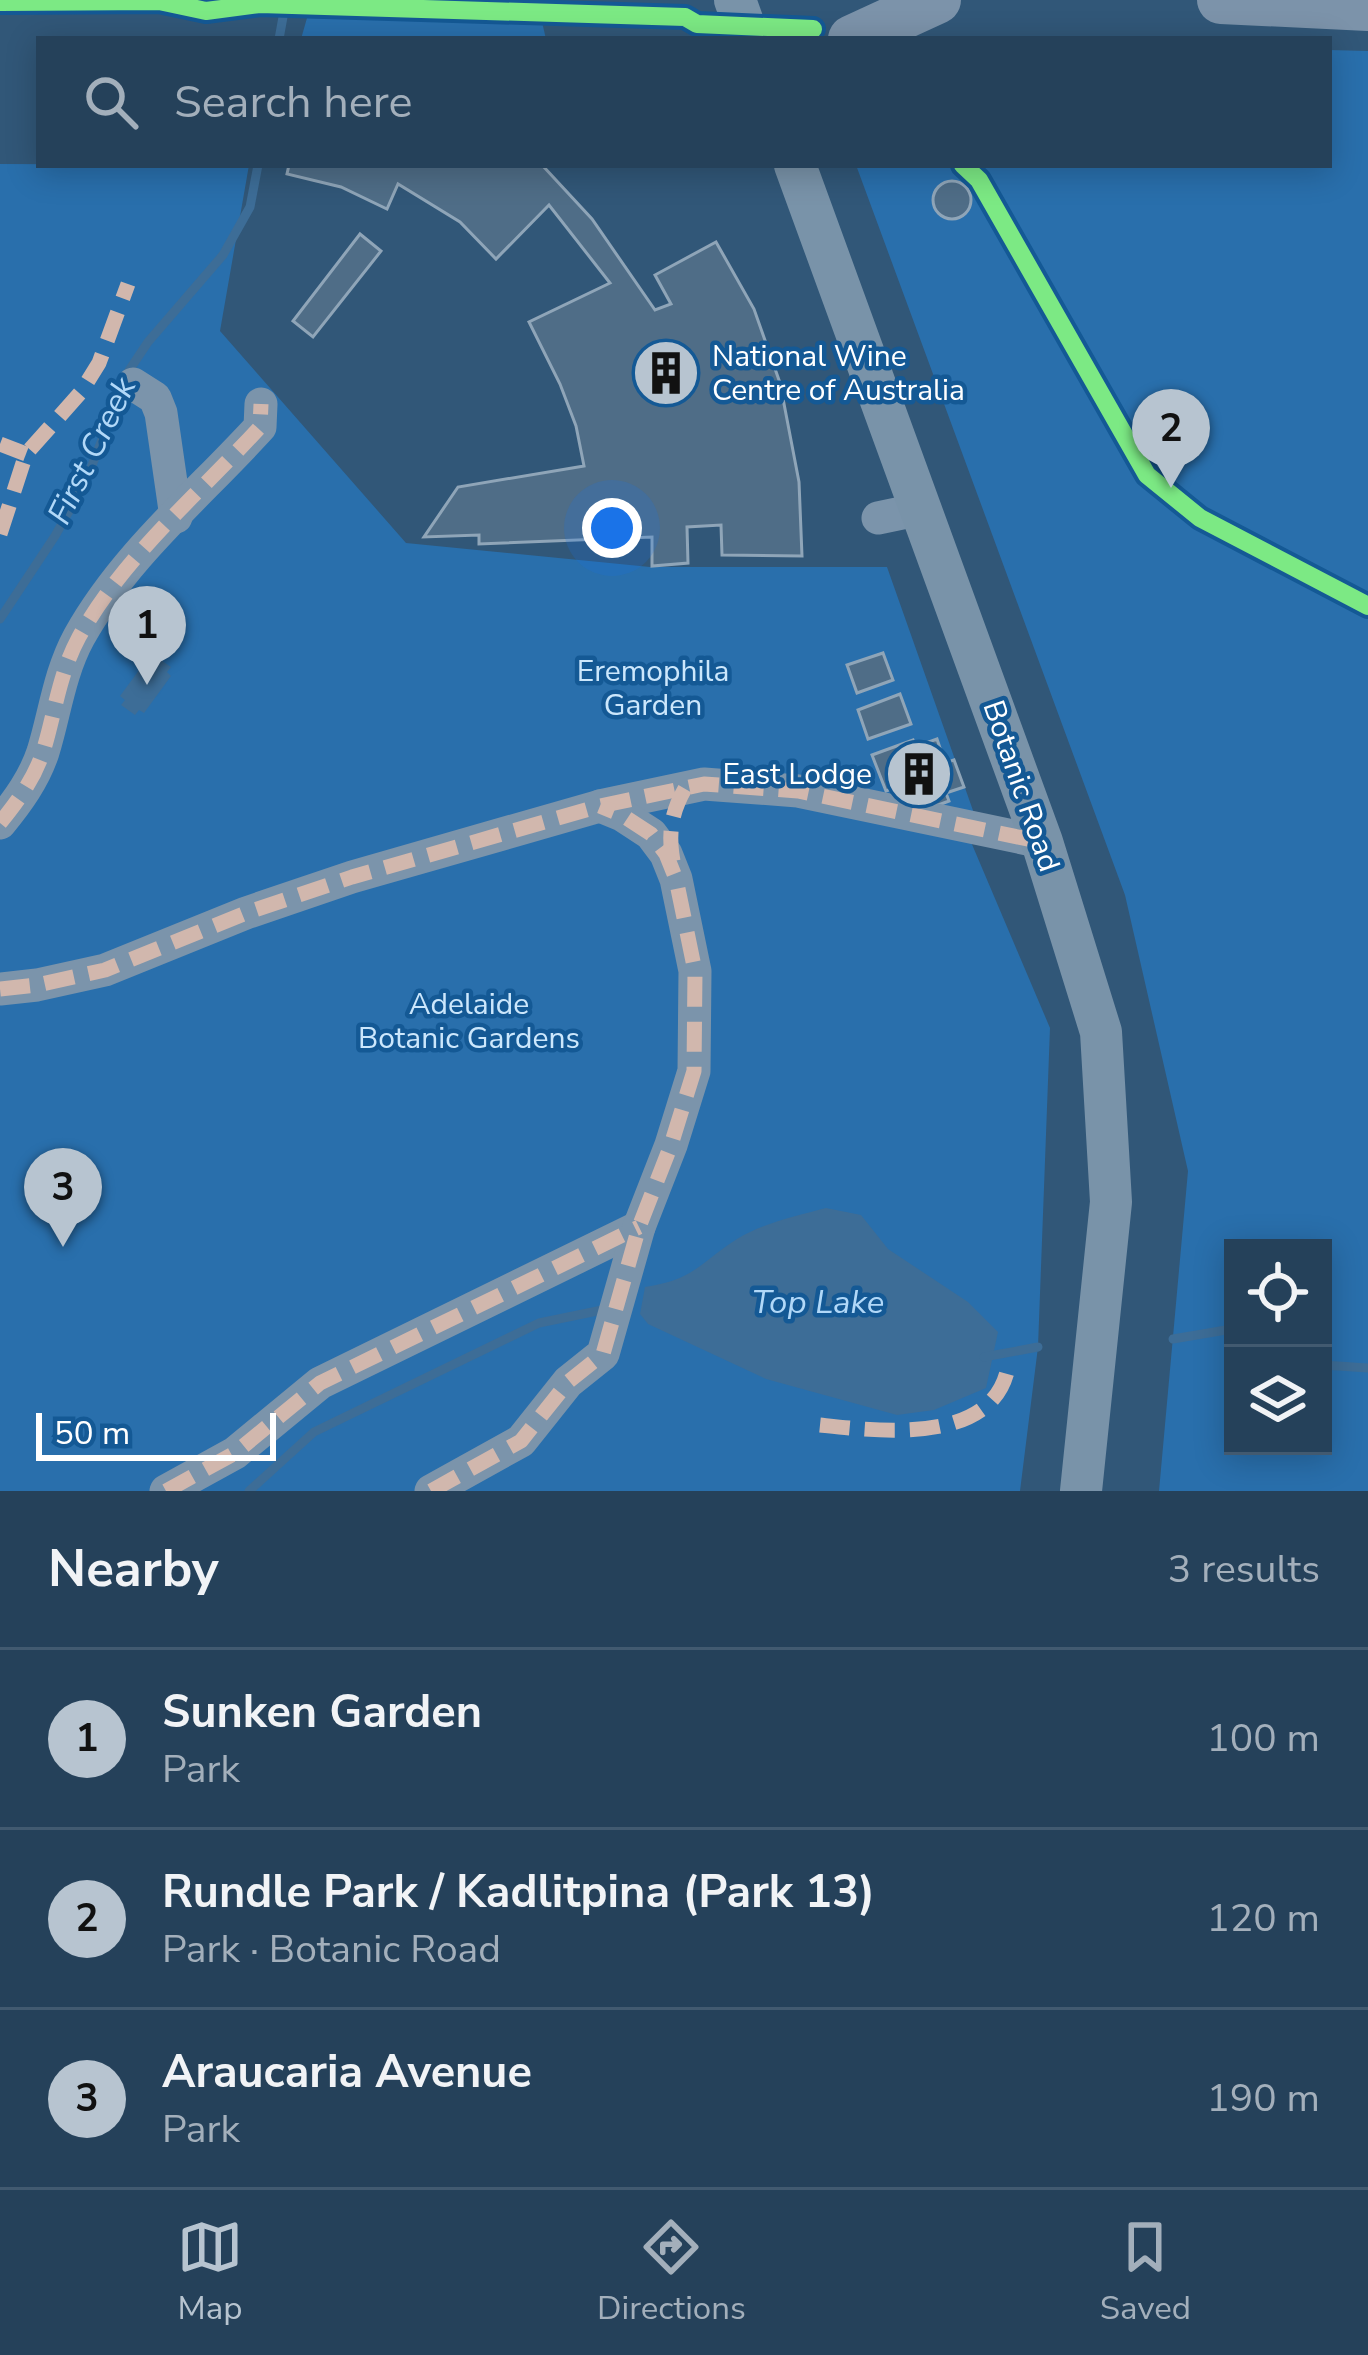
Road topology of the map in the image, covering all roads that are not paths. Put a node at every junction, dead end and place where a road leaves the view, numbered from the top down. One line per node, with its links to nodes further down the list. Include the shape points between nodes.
1 (735, 0): 5 (main road)
2 (938, 0): 6 (highway)
3 (1221, 0): 4 (highway)
4 (1356, 4)
5 (748, 36)
6 (859, 36)
7 (797, 168): 10 (main road, Botanic Road)
8 (133, 384): 11 (street, via 161,412)
9 (260, 404): 11 (street, via 260,427)
10 (921, 509): 12 (street); 16 (main road, Botanic Road)
11 (176, 517): 15 (street, via 109,590 76,641 37,766)
12 (878, 518)
13 (686, 788): 14 (street); 16 (street, via 790,790); 17 (street, via 670,833)
14 (600, 806): 17 (street, via 651,834); 18 (street, via 352,877 105,970)
15 (0, 823)
16 (1042, 842): 20 (main road, Botanic Road, via 1101,1033 1111,1202)
17 (676, 879): 19 (street, via 694,956 695,1060)
18 (0, 988)
19 (639, 1227): 21 (street, via 320,1383 235,1453); 22 (street, via 603,1354 520,1441)
20 (1090, 1433): 23 (main road, Botanic Road); 24 (main road, Botanic Road)
21 (166, 1491)
22 (431, 1491)
23 (1081, 1491)
24 (1091, 1491)

